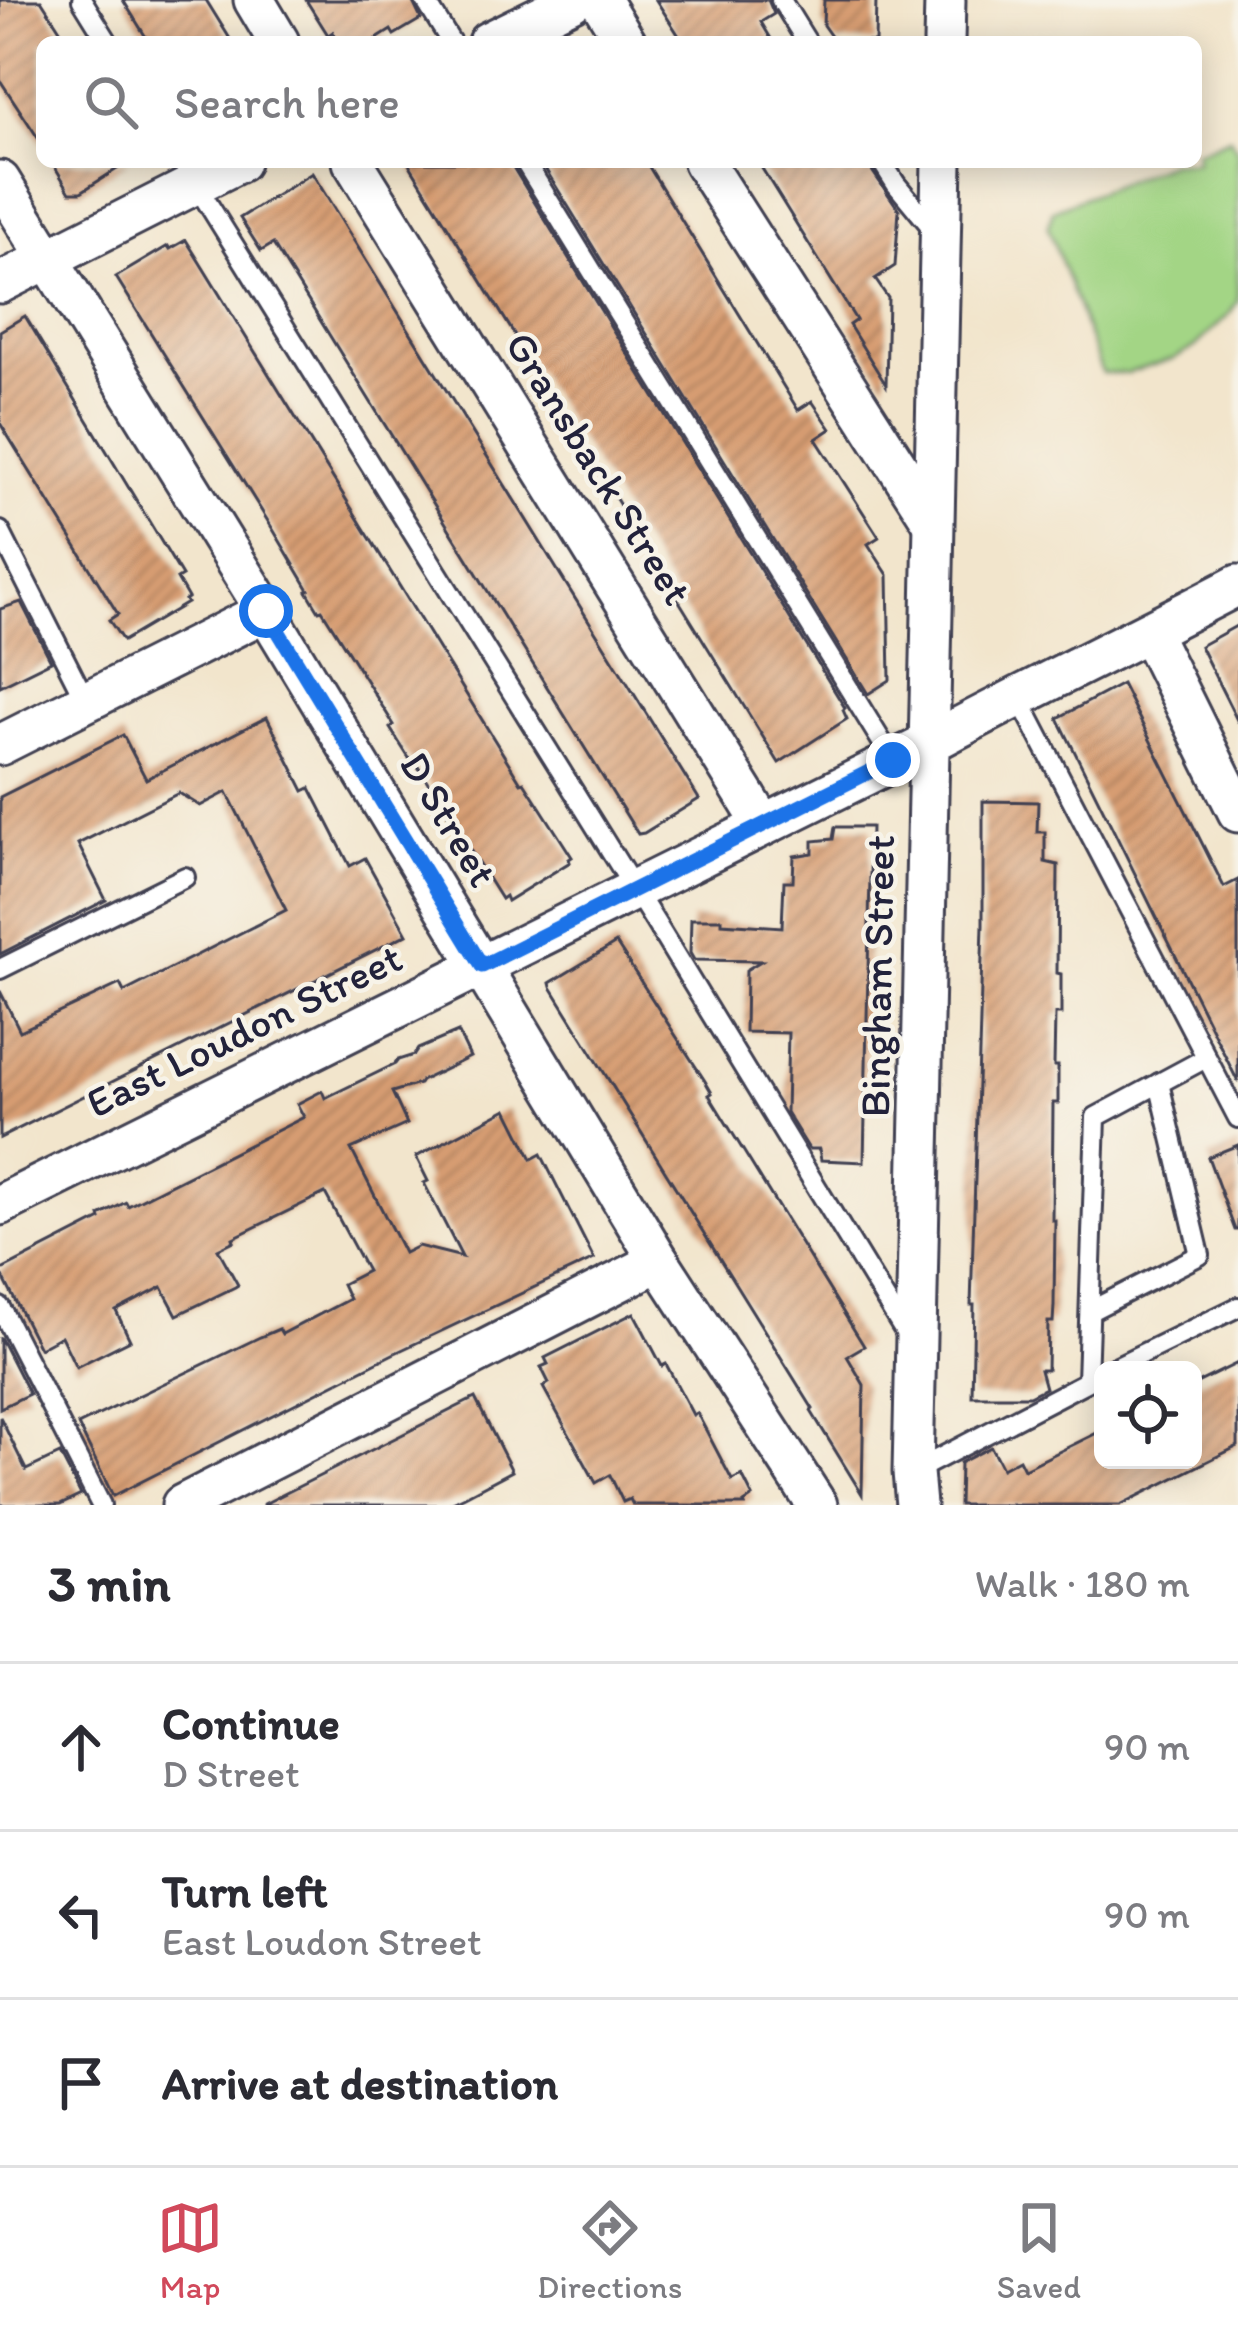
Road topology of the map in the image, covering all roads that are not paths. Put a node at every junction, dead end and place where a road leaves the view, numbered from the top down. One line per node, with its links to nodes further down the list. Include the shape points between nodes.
1 (82, 0): 8 (lane)
2 (254, 0): 9 (street)
3 (425, 0): 10 (lane)
4 (573, 0): 11 (street)
5 (600, 0): 12 (street)
6 (782, 0): 13 (lane)
7 (945, 0): 14 (street)
8 (104, 36)
9 (276, 36)
10 (447, 36)
11 (500, 36)
12 (622, 36)
13 (803, 36)
14 (944, 36)
15 (357, 168): 36 (street, Gransback Street)
16 (529, 168): 34 (lane)
17 (707, 168): 25 (street)
18 (886, 168): 22 (lane)
19 (942, 168): 22 (street, Bingham Street)
20 (188, 172): 23 (street); 38 (lane)
21 (0, 181): 23 (street, D Street)
22 (941, 238): 25 (street, Bingham Street)
23 (46, 258): 24 (street); 28 (street, D Street)
24 (0, 283)
25 (933, 522): 32 (street, Bingham Street)
26 (0, 531): 31 (lane)
27 (1238, 585): 29 (street, East Loudon Street)
28 (266, 611): 31 (street); 39 (street, D Street)
29 (1150, 632): 30 (street, East Loudon Street); 35 (street)
30 (1018, 695): 32 (street, East Loudon Street); 41 (lane)
31 (86, 701): 33 (street)
32 (930, 743): 34 (street, East Loudon Street); 49 (street, Bingham Street)
33 (0, 745)
34 (893, 760): 36 (street, East Loudon Street)
35 (1238, 812)
36 (763, 824): 38 (street, East Loudon Street)
37 (185, 877): 40 (lane)
38 (635, 890): 39 (street, East Loudon Street); 49 (lane)
39 (482, 966): 44 (street, East Loudon Street); 45 (street, D Street)
40 (0, 969)
41 (1206, 1058): 42 (lane); 43 (lane)
42 (1159, 1083): 48 (lane, via 1096,1117); 48 (lane, via 1200,1255)
43 (1238, 1118)
44 (0, 1205)
45 (659, 1261): 55 (street); 56 (street, D Street)
46 (1238, 1306): 51 (lane)
47 (0, 1307): 54 (lane)
48 (1092, 1310): 50 (lane)
49 (916, 1349): 53 (street, Bingham Street)
50 (1098, 1361)
51 (1126, 1361)
52 (1094, 1378): 53 (lane)
53 (914, 1489)
54 (101, 1505)
55 (182, 1505)
56 (818, 1505)

